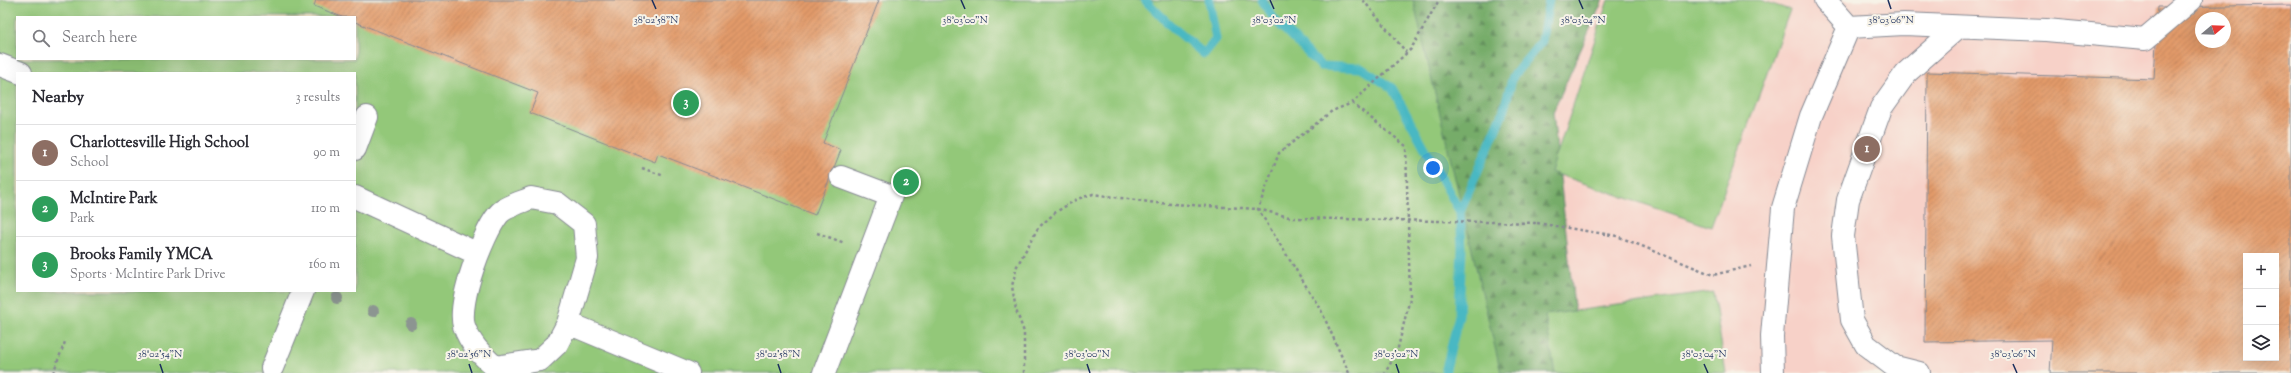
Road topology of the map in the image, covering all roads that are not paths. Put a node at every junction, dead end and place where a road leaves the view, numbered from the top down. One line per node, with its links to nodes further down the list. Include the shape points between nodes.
1 (1825, 0): 3 (street)
2 (2191, 0): 4 (street, via 2145,39 2046,30)
3 (1850, 27): 4 (street, via 1904,24); 17 (street, via 1811,116 1783,208 1772,336)
4 (1957, 28): 18 (street, via 1906,73 1881,108 1848,200 1843,236 1852,320 1866,345 1895,367)
5 (0, 65): 6 (street)
6 (18, 72)
7 (366, 117): 8 (street)
8 (356, 146)
9 (841, 177): 16 (street, via 891,196)
10 (356, 197): 11 (street)
11 (478, 254): 13 (street, via 464,296 464,325 475,349 495,367 540,360 557,344); 13 (street, via 499,214 531,198 557,202 584,224 586,258)
12 (303, 292): 14 (street)
13 (568, 323): 15 (street)
14 (272, 368)
15 (688, 373)
16 (824, 373)
17 (1773, 373)
18 (1920, 373)

